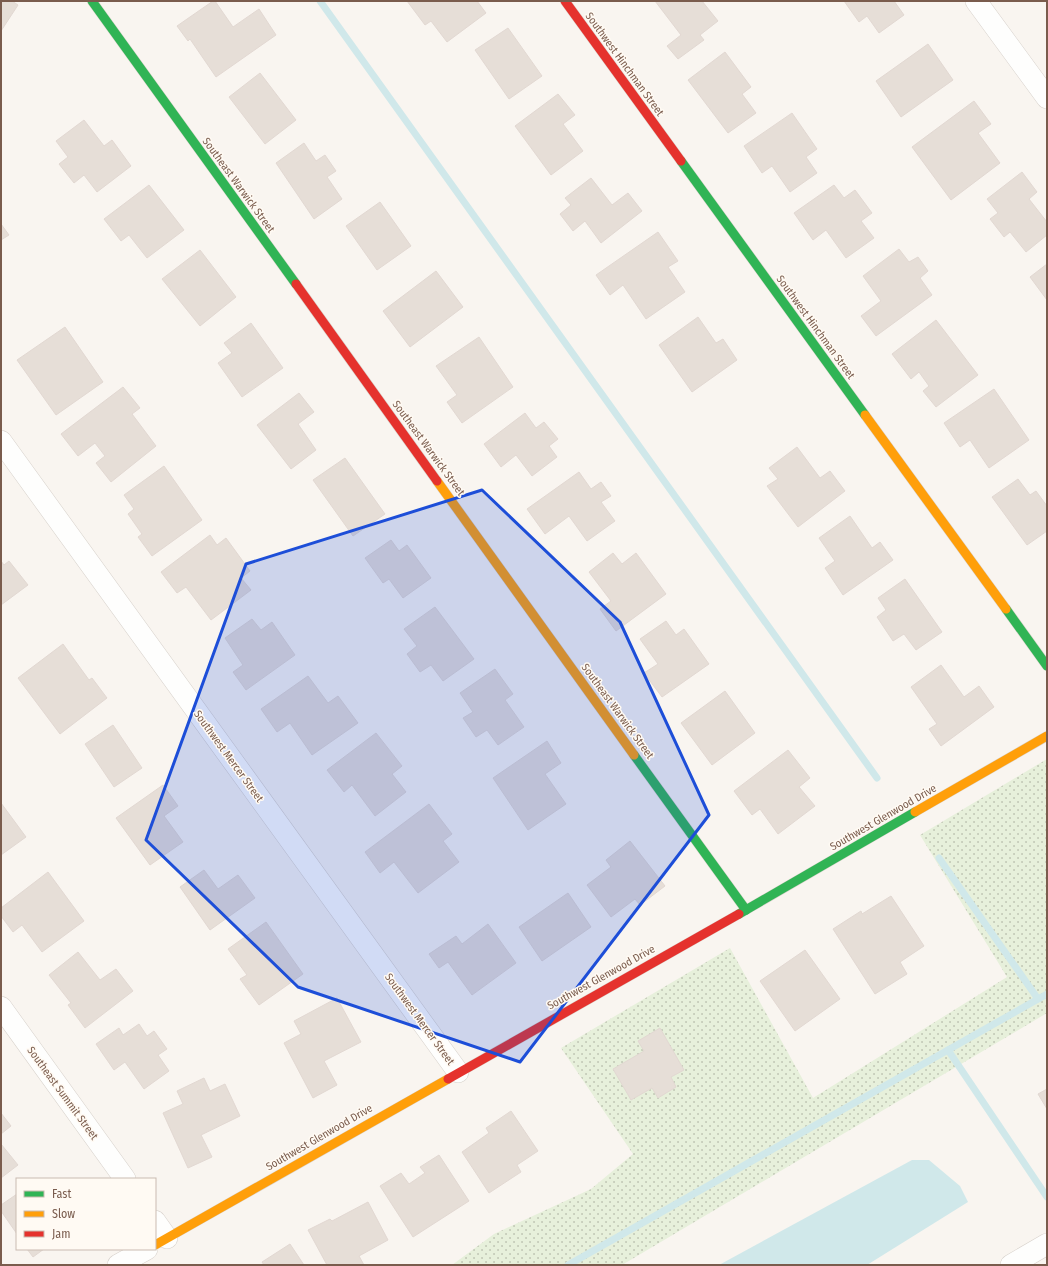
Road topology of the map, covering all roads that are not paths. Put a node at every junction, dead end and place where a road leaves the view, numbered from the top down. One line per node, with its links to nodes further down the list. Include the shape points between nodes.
1 (92, 1): 8 (street, Southeast Warwick Street)
2 (565, 1): 6 (street, Southwest Hinchman Street)
3 (976, 1): 4 (street)
4 (1047, 98)
5 (1, 441): 10 (street, Southwest Mercer Street)
6 (1047, 666)
7 (1047, 736): 8 (street, Southwest Glenwood Drive)
8 (746, 910): 10 (street, Southwest Glenwood Drive)
9 (1, 1007): 11 (street, Southeast Summit Street)
10 (458, 1072): 13 (street, Southwest Glenwood Drive)
11 (124, 1178)
12 (156, 1224): 13 (street)
13 (161, 1241)
14 (1047, 1244): 17 (street)
15 (145, 1250): 16 (street)
16 (118, 1265)
17 (1011, 1265)

